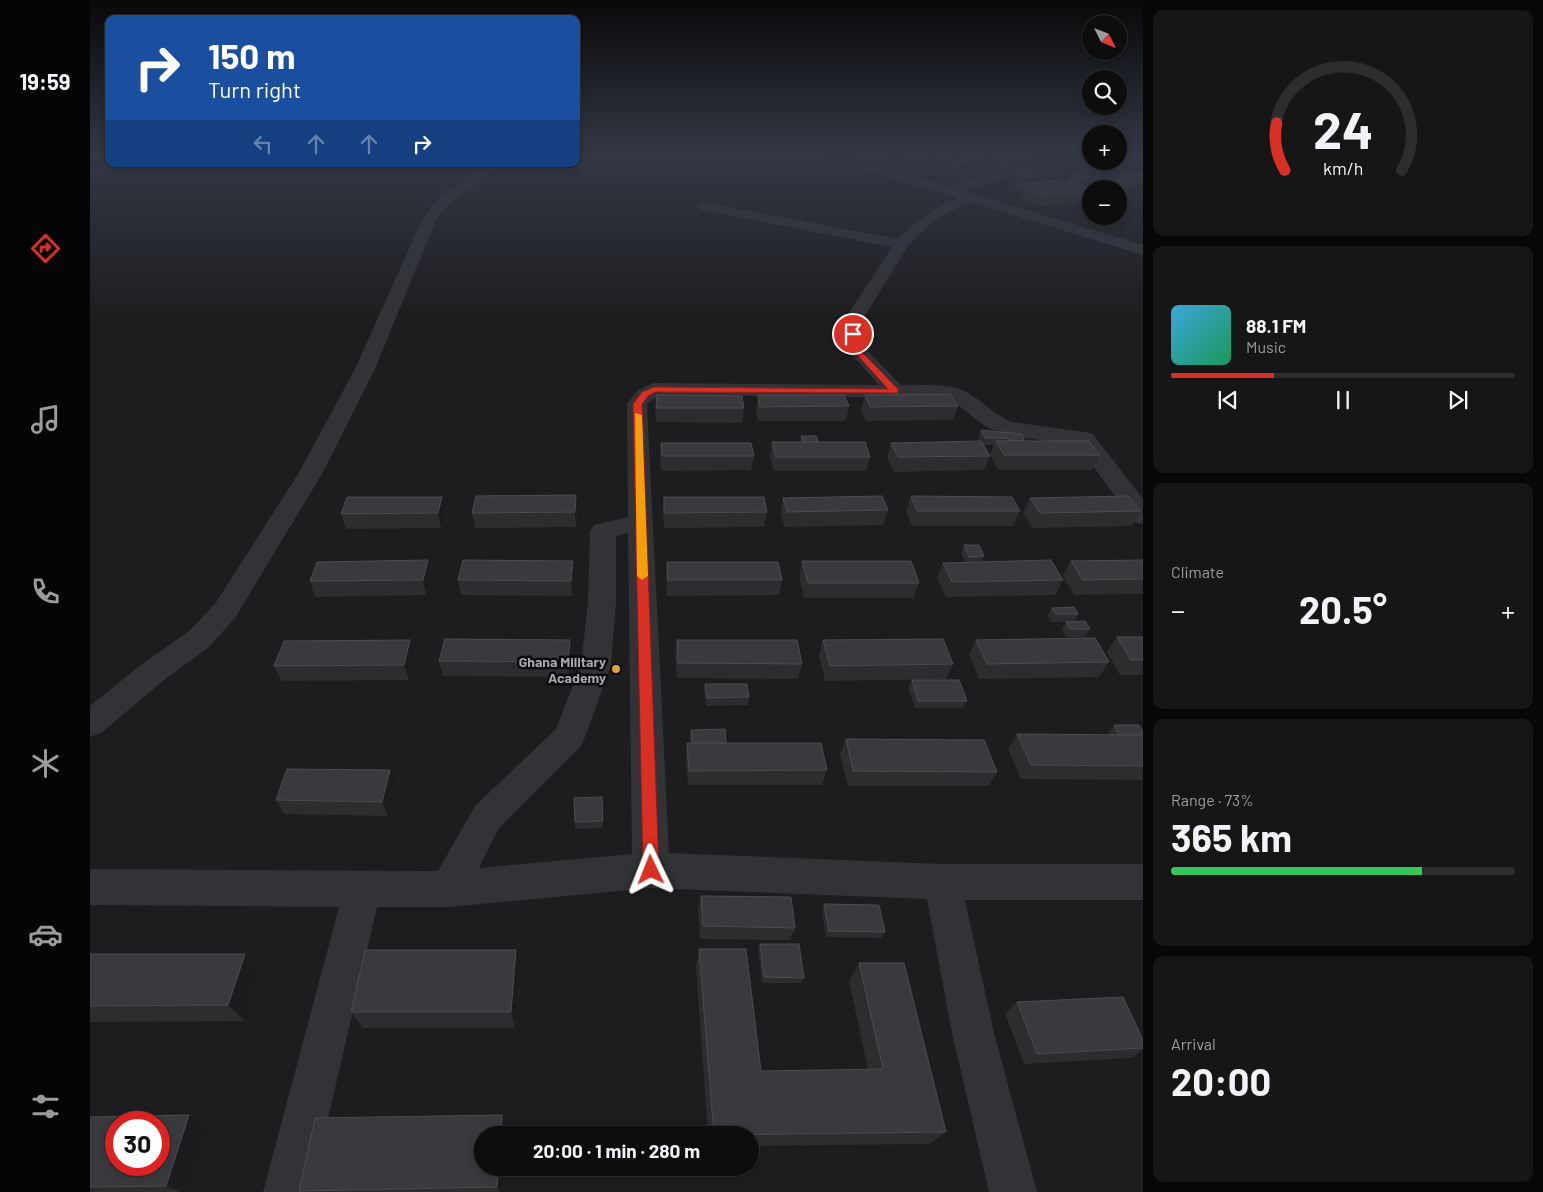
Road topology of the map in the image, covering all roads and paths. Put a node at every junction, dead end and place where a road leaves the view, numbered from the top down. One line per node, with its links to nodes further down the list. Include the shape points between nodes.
1 (437, 210): 10 (street, via 428,222 365,369 310,474 225,611 198,640)
2 (721, 210): 5 (street)
3 (943, 210): 5 (street, via 926,220)
4 (1013, 210): 6 (street)
5 (901, 244): 7 (street, via 852,322 854,347)
6 (1143, 250)
7 (895, 391): 8 (street, via 946,392 961,396 995,423 1008,428 1084,438); 9 (street, via 654,389 637,404)
8 (1143, 516)
9 (641, 522): 11 (street); 16 (street, via 603,531 602,602 596,665 569,737 487,817)
10 (90, 724)
11 (651, 870): 12 (street); 16 (street)
12 (942, 882): 13 (street); 18 (street, via 973,1033)
13 (1143, 882)
14 (90, 887): 15 (street)
15 (363, 888): 16 (street); 17 (street)
16 (448, 889)
17 (287, 1192)
18 (1012, 1192)

